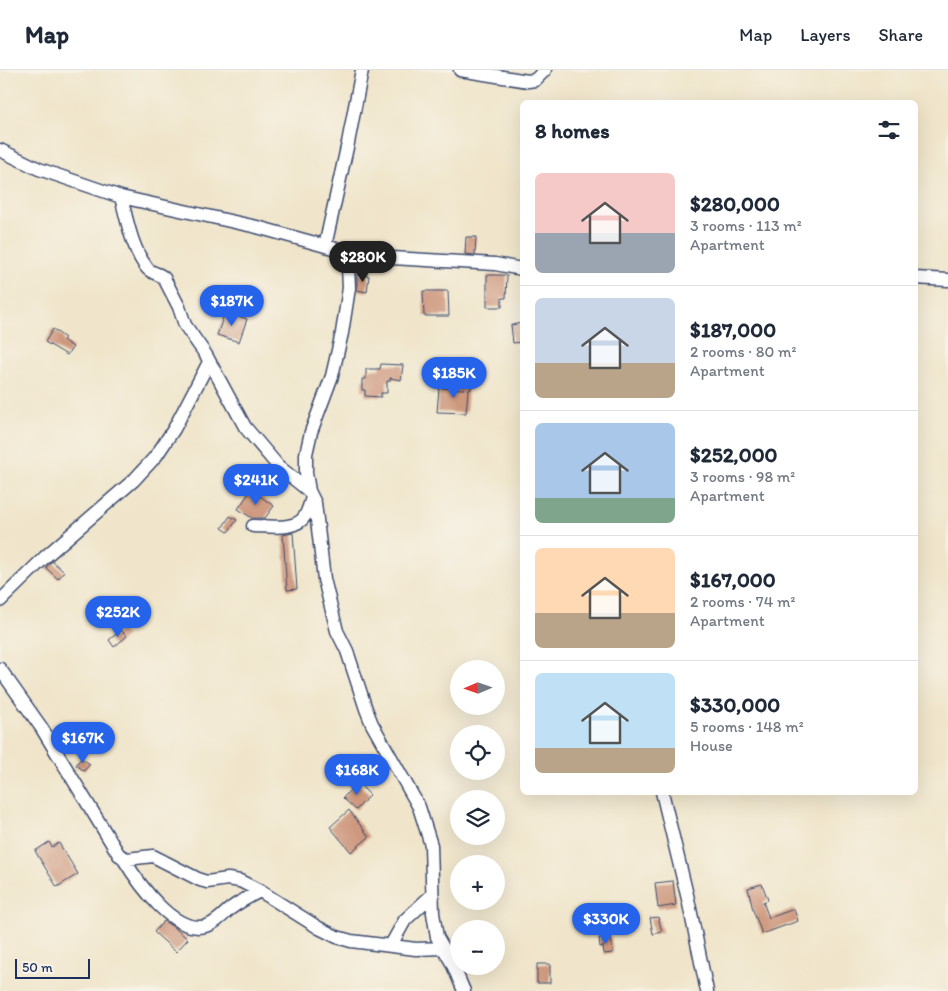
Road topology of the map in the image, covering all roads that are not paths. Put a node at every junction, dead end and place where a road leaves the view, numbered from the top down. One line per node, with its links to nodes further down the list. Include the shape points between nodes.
1 (362, 70): 6 (street)
2 (460, 70): 3 (street, via 528,81 535,80)
3 (545, 70)
4 (0, 150): 5 (street, via 40,169)
5 (121, 197): 6 (street, via 257,227); 11 (street, via 128,225 144,262 150,271 164,278 184,325)
6 (325, 246): 7 (street)
7 (340, 250): 8 (street, via 392,258 495,264); 12 (street, via 348,266 349,288 332,376 306,454)
8 (520, 269)
9 (918, 278): 10 (street)
10 (948, 280)
11 (209, 362): 12 (street, via 245,427 272,460); 14 (street, via 156,456 134,480)
12 (310, 494): 13 (street, via 306,516 298,524); 19 (street, via 315,503 324,579 337,631 372,724 419,807 431,845)
13 (253, 526)
14 (0, 601)
15 (0, 669): 17 (street, via 41,726)
16 (663, 795): 23 (street)
17 (123, 858): 18 (street, via 154,856 200,880 234,879); 18 (street, via 162,909 173,918 196,926 211,924)
18 (260, 891): 20 (street, via 337,937)
19 (432, 895): 20 (street, via 404,920); 21 (street, via 434,925)
20 (391, 945): 21 (street, via 416,949)
21 (442, 948): 22 (street)
22 (464, 991)
23 (707, 991)

